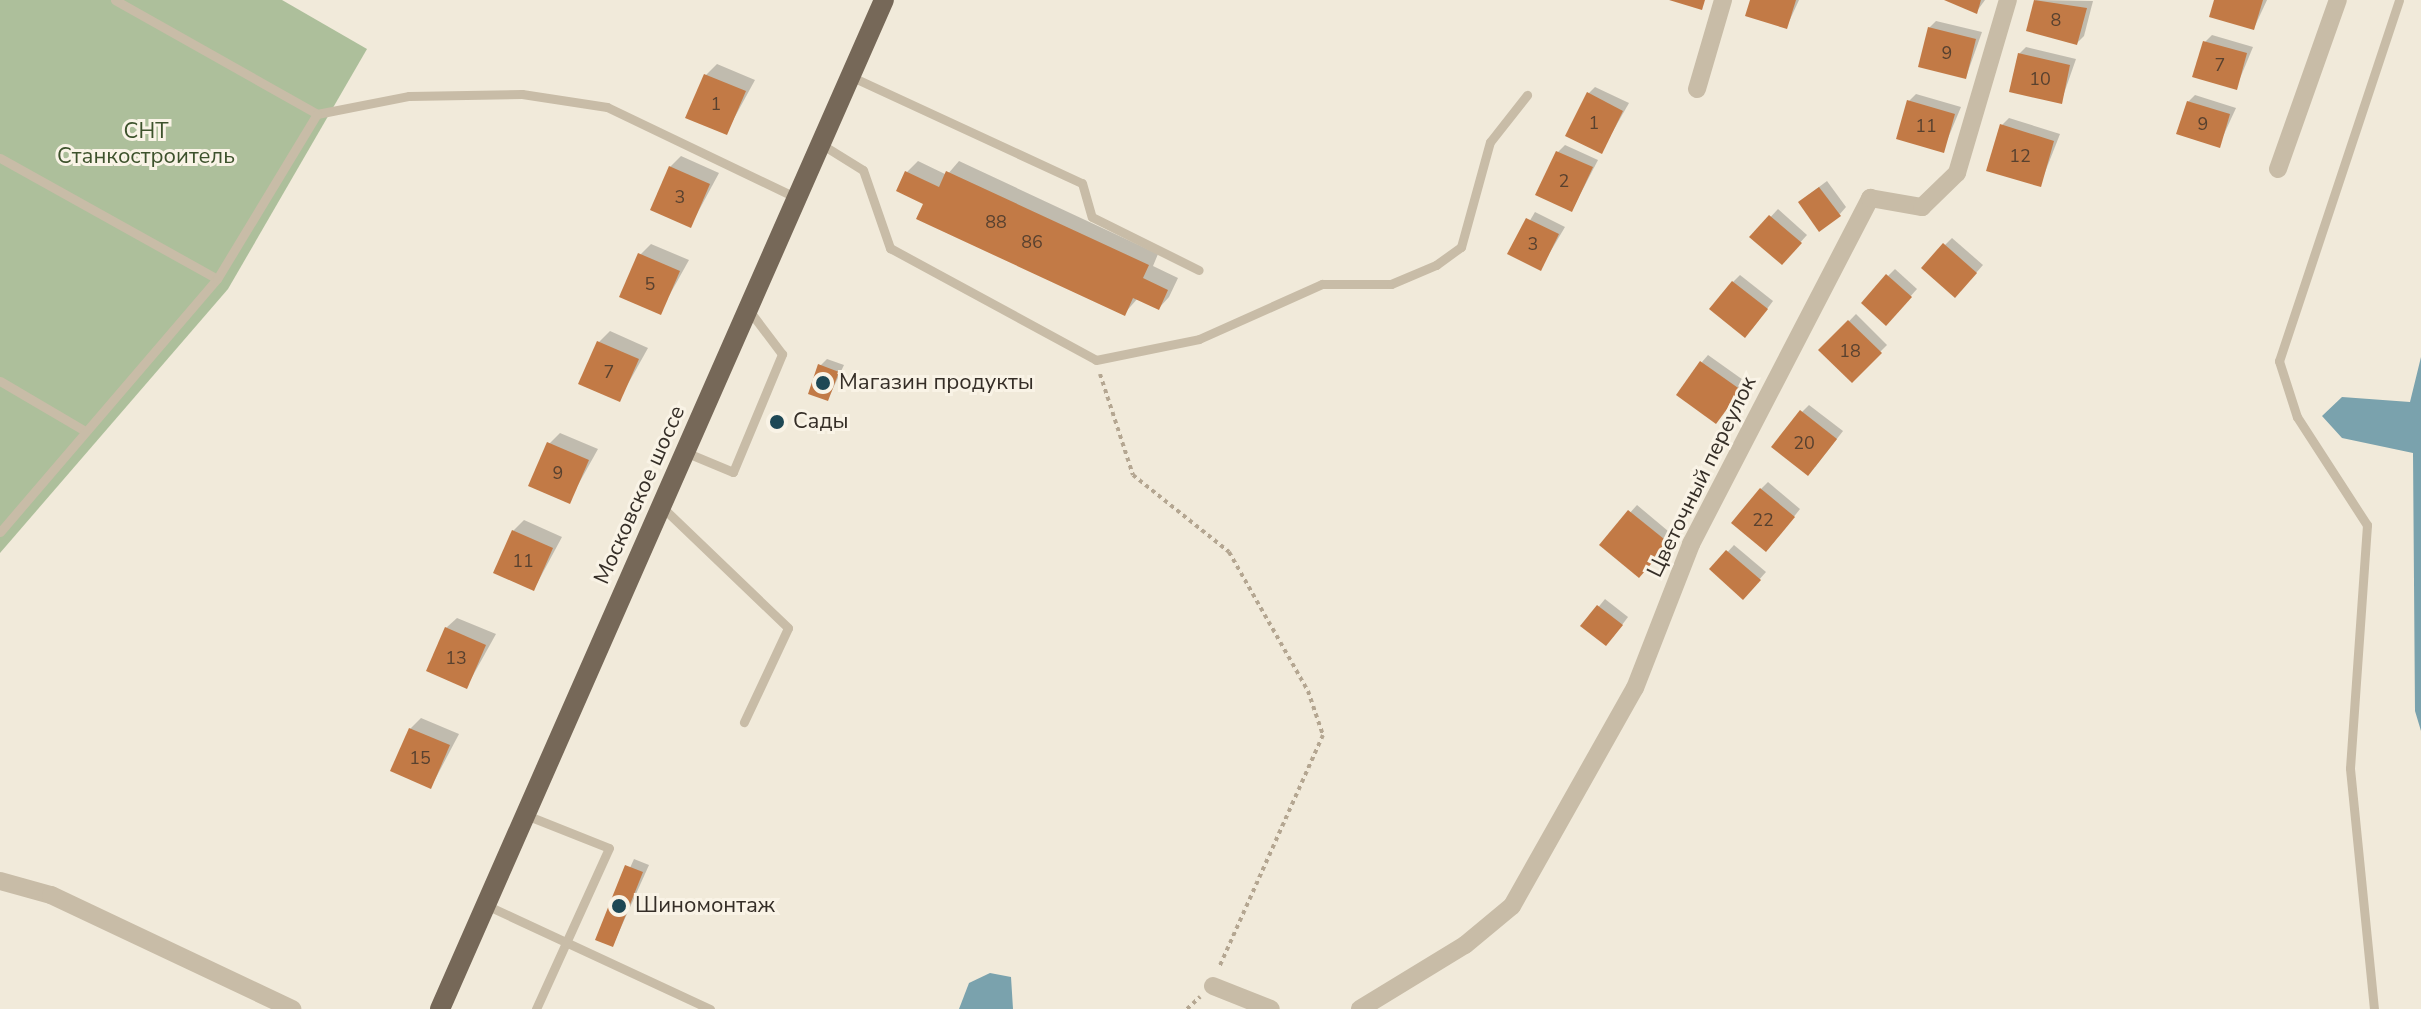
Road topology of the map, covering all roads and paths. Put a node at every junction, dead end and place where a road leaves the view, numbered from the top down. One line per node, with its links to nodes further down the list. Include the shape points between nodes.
1 (115, 0): 10 (lane)
2 (884, 0): 7 (main road, Московское шоссе)
3 (1723, 0): 8 (street)
4 (2008, 0): 36 (street, Цветочный переулок, via 1957,173 1922,207 1870,198 1691,544 1635,688 1512,906 1465,945)
5 (2338, 0): 13 (street)
6 (2399, 0): 37 (lane, via 2279,361 2297,417 2367,525 2350,768)
7 (850, 76): 11 (main road, Московское шоссе); 15 (lane, via 1082,183 1092,217)
8 (1697, 89)
9 (1527, 95): 18 (lane, via 1490,142 1461,247 1436,265 1391,284 1322,284 1199,339)
10 (317, 114): 14 (lane, via 409,96 522,94 607,107); 16 (lane)
11 (821, 144): 14 (main road, Московское шоссе); 18 (lane, via 863,170 890,248)
12 (0, 158): 16 (lane)
13 (2278, 169)
14 (797, 198): 17 (main road, Московское шоссе)
15 (1199, 270)
16 (217, 279): 20 (lane)
17 (748, 309): 21 (main road, Московское шоссе); 21 (lane, via 782,354 733,472)
18 (1096, 360): 29 (path, via 1133,475 1229,552 1308,691 1323,735 1229,934)
19 (0, 381): 20 (lane)
20 (85, 431): 23 (lane)
21 (685, 452): 22 (main road, Московское шоссе)
22 (661, 506): 24 (lane, via 788,628); 25 (main road, Московское шоссе)
23 (0, 532)
24 (744, 722)
25 (526, 815): 27 (main road, Московское шоссе); 28 (lane, via 609,848)
26 (0, 881): 30 (street, via 51,895)
27 (486, 905): 28 (lane); 31 (main road, Московское шоссе)
28 (567, 941): 32 (lane); 33 (lane)
29 (1213, 986): 34 (path); 35 (street)
30 (292, 1009)
31 (440, 1009)
32 (536, 1009)
33 (710, 1009)
34 (1187, 1009)
35 (1271, 1009)
36 (1360, 1009)
37 (2374, 1009)

